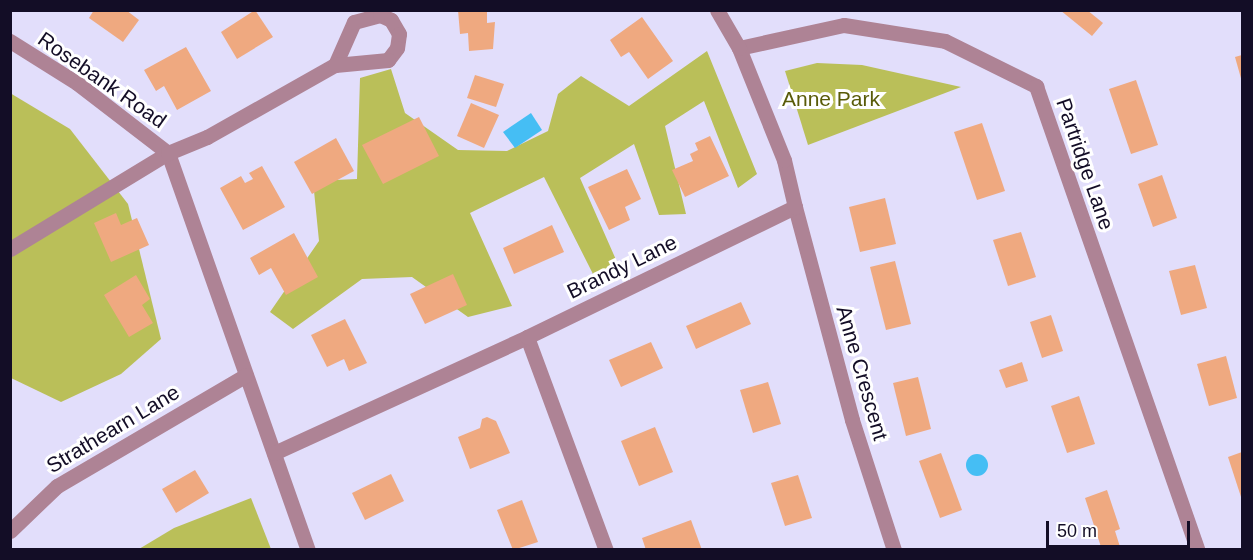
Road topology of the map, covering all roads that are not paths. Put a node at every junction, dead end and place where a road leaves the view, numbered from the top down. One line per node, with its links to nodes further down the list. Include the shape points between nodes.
1 (717, 10): 3 (street)
2 (10, 41): 5 (street, Rosebank Road, via 77,83)
3 (739, 48): 6 (street, via 784,160); 15 (street, Partridge Lane, via 844,25 945,41 1036,86)
4 (335, 65): 5 (street, via 207,138)
5 (168, 153): 7 (street); 9 (street)
6 (795, 207): 8 (street, Brandy Lane); 14 (street, Anne Crescent, via 852,420)
7 (10, 249)
8 (526, 337): 10 (street, Brandy Lane); 13 (street)
9 (246, 375): 10 (street); 11 (street, Strathearn Lane, via 57,486)
10 (274, 453): 12 (street)
11 (10, 531)
12 (308, 549)
13 (606, 549)
14 (894, 549)
15 (1198, 549)

